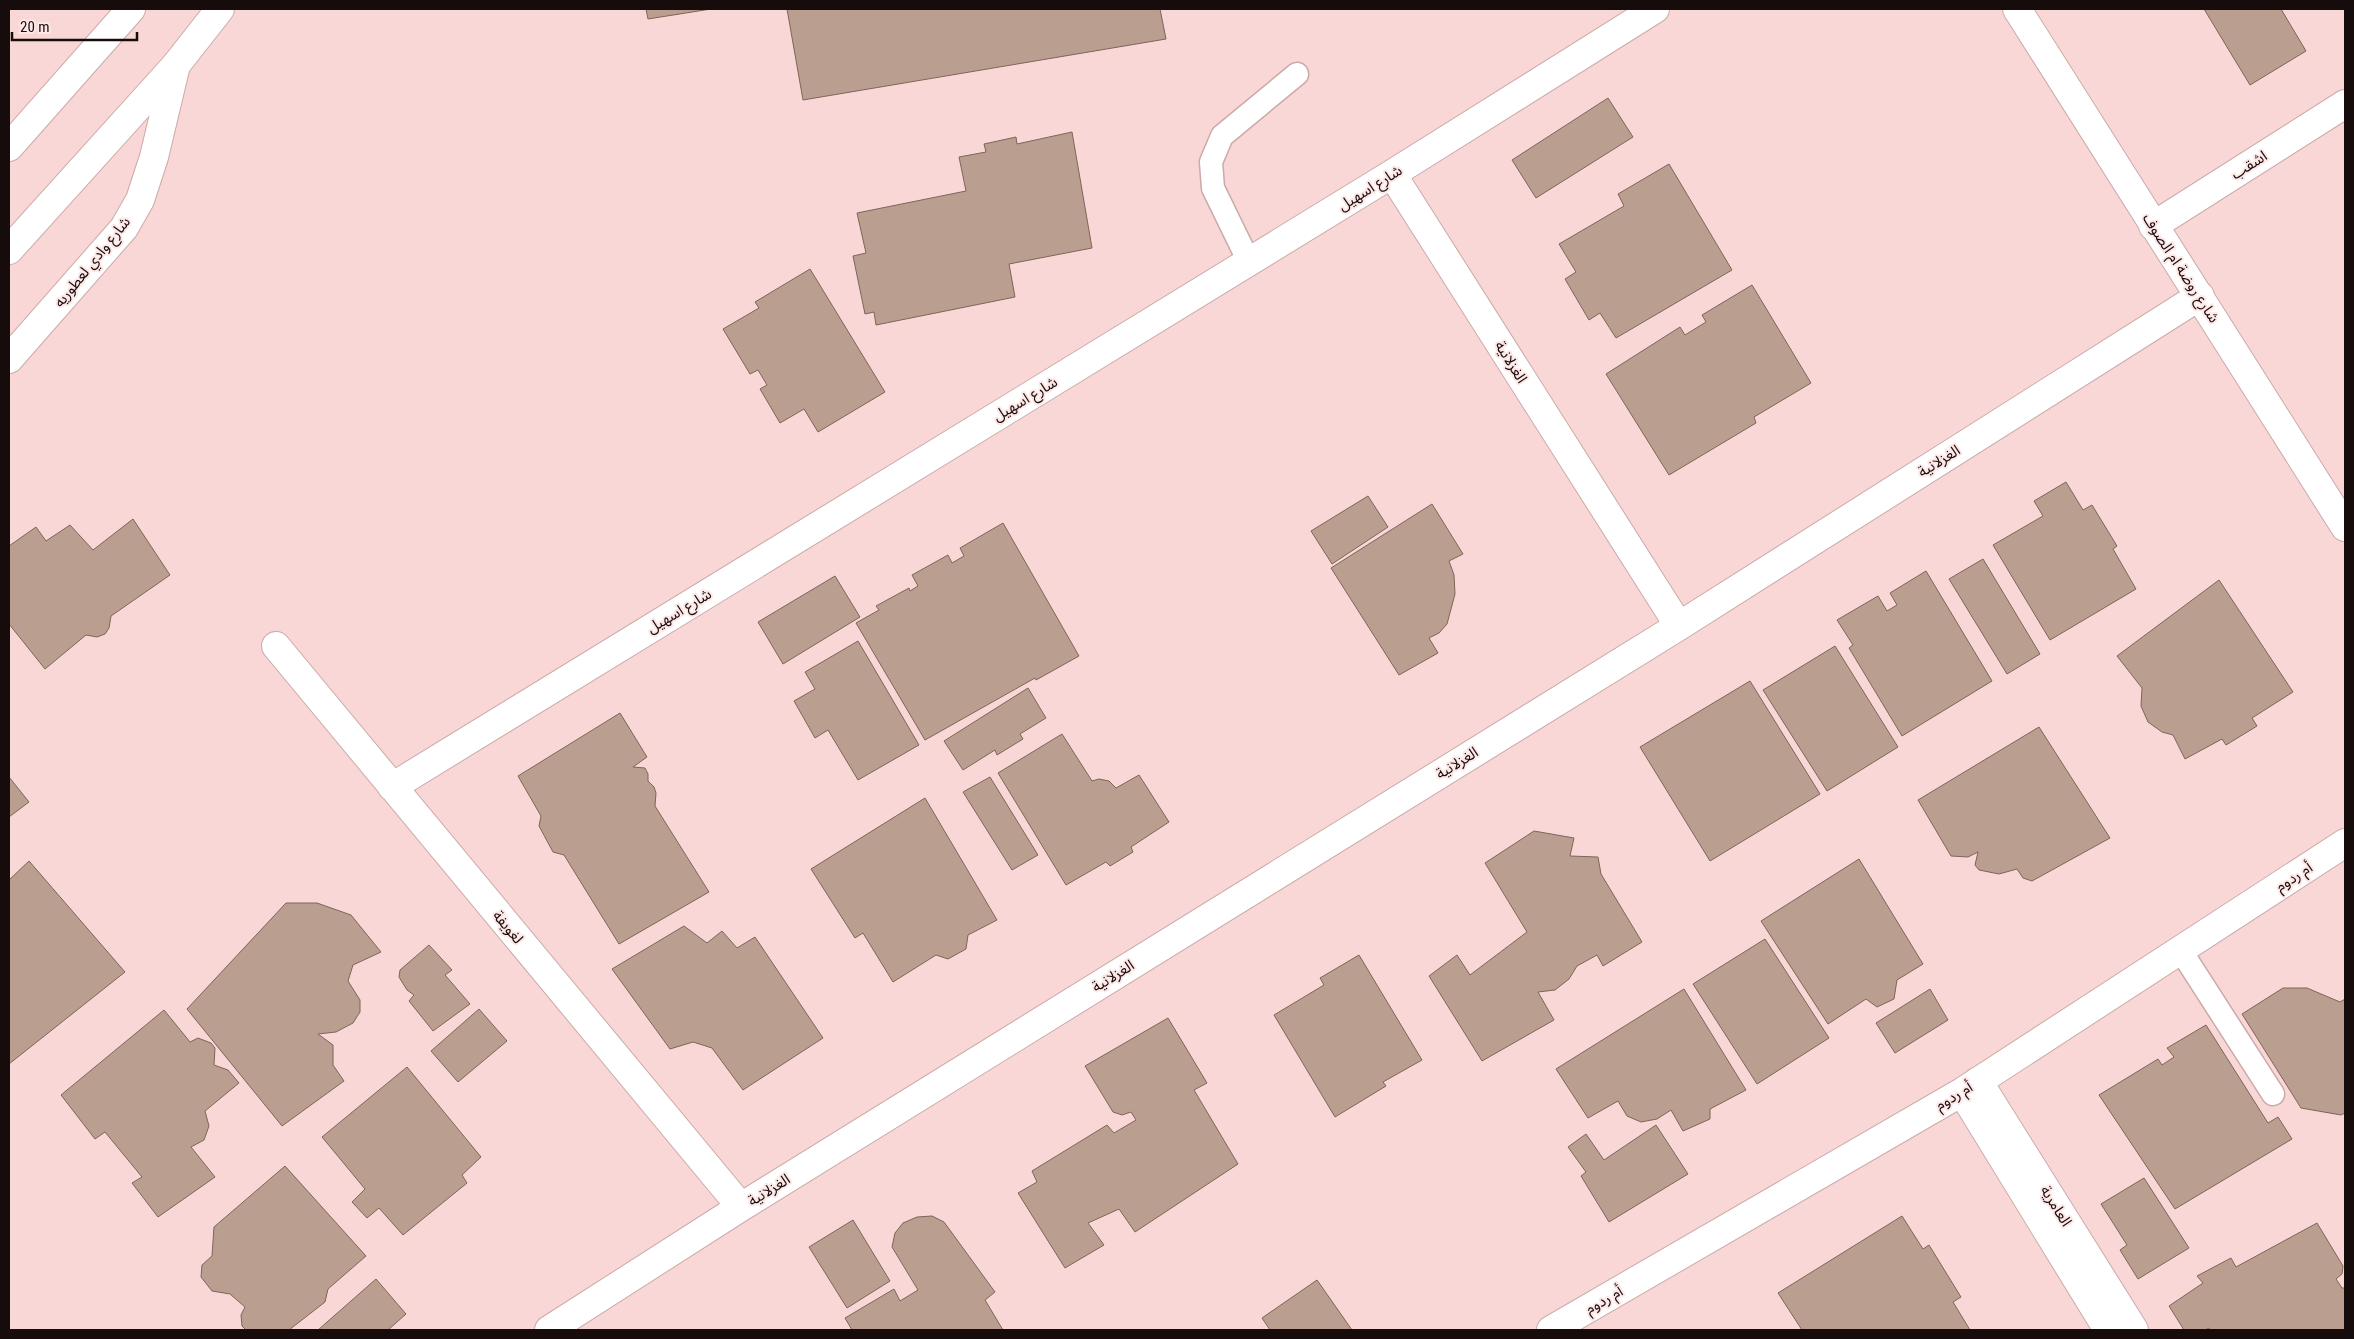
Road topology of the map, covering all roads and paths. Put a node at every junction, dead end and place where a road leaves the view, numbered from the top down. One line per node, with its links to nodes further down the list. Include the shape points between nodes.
1 (131, 9): 8 (street)
2 (220, 9): 5 (street, شارع وادي لعطوريه)
3 (1655, 9): 9 (street, شارع اسهيل)
4 (2017, 9): 10 (street, شارع روضة ام الصوف)
5 (176, 65): 11 (street, شارع وادي لعطوريه); 14 (street, شارع وادي لعطوريه, via 140,200 124,228)
6 (1297, 74): 12 (lane, via 1222,136 1211,162 1213,188)
7 (2345, 104): 10 (street, اشقب)
8 (9, 148)
9 (1392, 174): 12 (street, شارع اسهيل); 16 (street, الغزلانية)
10 (2153, 226): 13 (street, شارع روضة ام الصوف)
11 (9, 250)
12 (1249, 262): 18 (street, شارع اسهيل)
13 (2200, 296): 15 (street, شارع روضة ام الصوف); 16 (street, الغزلانية)
14 (9, 359)
15 (2345, 527)
16 (1679, 626): 23 (street, الغزلانية)
17 (276, 646): 18 (street, لغويفة)
18 (392, 787): 23 (street, لغويفة)
19 (2345, 843): 20 (street, أم ردوم)
20 (2181, 951): 21 (street, أم ردوم); 22 (lane)
21 (1970, 1087): 25 (street, أم ردوم); 26 (street, العامرية); 27 (street, العامرية)
22 (2273, 1094)
23 (740, 1207): 24 (street, الغزلانية)
24 (549, 1330)
25 (1551, 1330)
26 (2108, 1330)
27 (2134, 1330)

